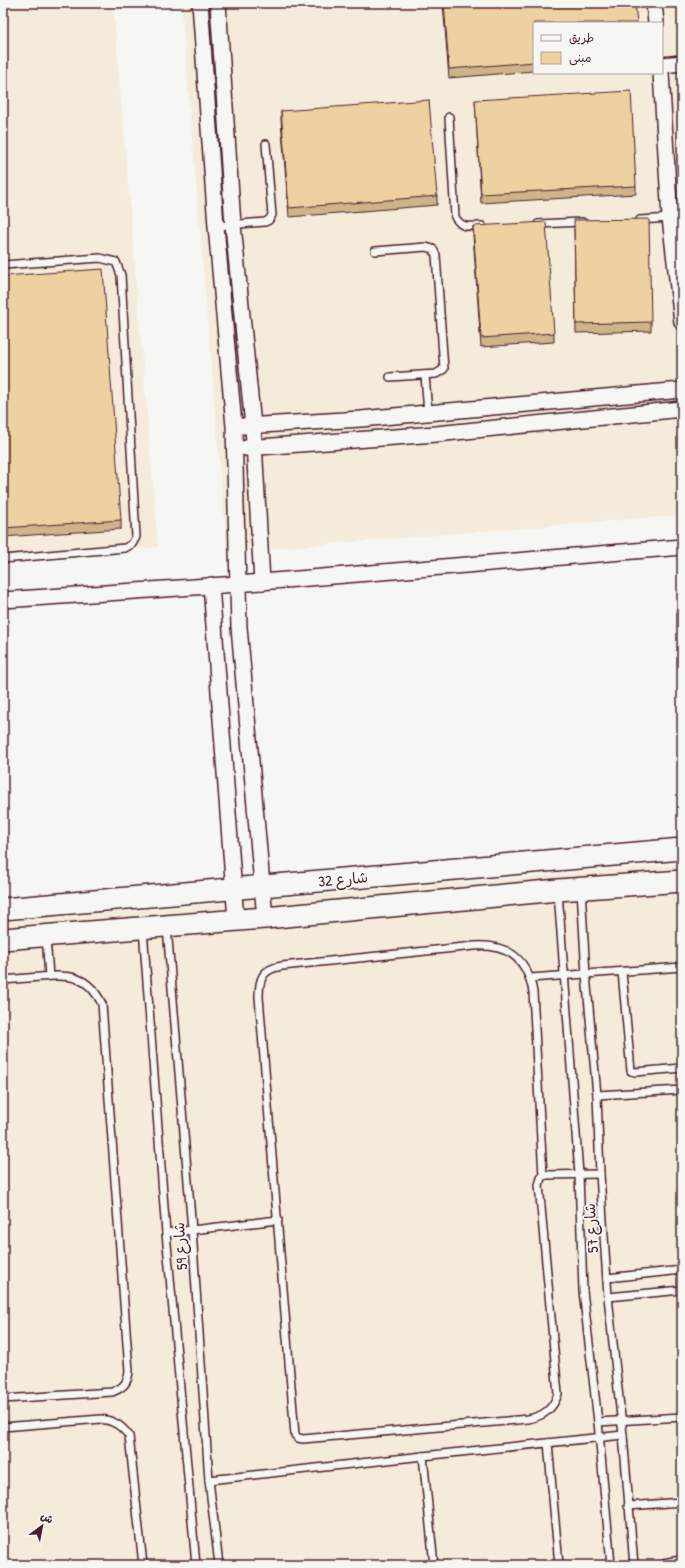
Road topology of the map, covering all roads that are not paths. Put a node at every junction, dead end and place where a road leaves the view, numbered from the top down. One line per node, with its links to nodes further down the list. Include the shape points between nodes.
1 (200, 3): 15 (street)
2 (218, 3): 14 (street)
3 (654, 3): 4 (street)
4 (656, 22)
5 (682, 63): 6 (street)
6 (663, 65)
7 (661, 74): 10 (street)
8 (449, 117): 16 (lane, via 455,217 459,224 466,227)
9 (266, 144): 14 (lane, via 271,218 266,222)
10 (670, 218): 11 (lane); 19 (street)
11 (631, 220)
12 (592, 222): 13 (lane)
13 (529, 224)
14 (233, 225): 15 (lane); 27 (street)
15 (216, 226): 26 (street)
16 (490, 226)
17 (375, 251): 20 (lane, via 426,246 435,252 445,366 440,373)
18 (3, 265): 32 (lane, via 100,258 116,262 121,275 136,537 132,544 125,548)
19 (682, 322)
20 (425, 375): 21 (lane); 24 (lane)
21 (390, 377)
22 (682, 390): 24 (street)
23 (682, 409): 28 (street)
24 (428, 413): 25 (street)
25 (361, 419): 27 (street); 28 (street)
26 (234, 426): 27 (street); 30 (street)
27 (253, 426): 29 (street)
28 (362, 439): 29 (street)
29 (254, 447): 30 (street); 33 (street)
30 (235, 449): 34 (street)
31 (682, 547): 33 (street)
32 (3, 559)
33 (262, 582): 34 (street)
34 (238, 584): 35 (street); 41 (street, via 239,627)
35 (211, 585): 36 (street); 43 (street)
36 (3, 600)
37 (682, 849): 38 (main road, شارع 32)
38 (578, 858): 39 (main road, شارع 32); 42 (main road)
39 (555, 860): 41 (main road, شارع 32); 44 (main road)
40 (682, 881): 42 (main road, شارع 32)
41 (263, 887): 43 (main road, شارع 32); 46 (street)
42 (581, 888): 44 (main road, شارع 32); 54 (lane, شارع 57)
43 (233, 889): 45 (main road, شارع 32); 47 (street)
44 (558, 890): 46 (main road, شارع 32); 56 (lane, شارع 57)
45 (3, 909)
46 (266, 918): 47 (main road, شارع 32)
47 (236, 920): 48 (main road, شارع 32)
48 (167, 925): 49 (main road, شارع 32); 66 (lane, شارع 59)
49 (143, 927): 50 (main road, شارع 32); 67 (lane, شارع 59)
50 (46, 935): 51 (main road, شارع 32); 55 (lane)
51 (3, 939)
52 (682, 967): 53 (lane)
53 (622, 972): 54 (lane); 59 (lane, via 631,1071)
54 (586, 974): 56 (lane); 61 (lane, شارع 57)
55 (49, 976): 58 (lane); 72 (lane, via 71,976 81,980 94,990 102,1004 129,1371 125,1385 112,1392)
56 (564, 976): 57 (lane); 62 (lane, شارع 57)
57 (530, 978): 64 (lane); 65 (lane, via 526,968 509,951 486,945 273,967 266,972 261,979 260,997)
58 (3, 980)
59 (682, 1068)
60 (682, 1090): 61 (lane)
61 (597, 1095): 63 (lane, شارع 57)
62 (579, 1174): 63 (lane); 64 (lane); 75 (lane, شارع 57, via 583,1291)
63 (600, 1174): 69 (lane, شارع 57)
64 (543, 1176): 65 (lane, via 539,1185 558,1394 556,1402 537,1418 303,1439 296,1437)
65 (278, 1220): 66 (lane)
66 (192, 1230): 67 (lane); 81 (lane, شارع 59)
67 (166, 1233): 86 (lane, شارع 59)
68 (682, 1270): 69 (lane)
69 (607, 1278): 71 (lane, شارع 57)
70 (682, 1290): 71 (lane)
71 (608, 1297): 74 (lane, شارع 57)
72 (3, 1399)
73 (682, 1417): 74 (lane)
74 (622, 1420): 75 (lane); 77 (lane, شارع 57)
75 (598, 1422): 78 (lane, شارع 57)
76 (3, 1427): 85 (lane, via 100,1419 112,1421 122,1427 129,1436)
77 (623, 1435): 78 (lane); 83 (lane, شارع 57)
78 (599, 1438): 79 (lane); 90 (lane, شارع 57)
79 (548, 1443): 80 (lane); 89 (lane)
80 (423, 1456): 81 (lane); 88 (lane)
81 (209, 1480): 87 (lane, شارع 59)
82 (682, 1502): 83 (lane)
83 (628, 1506): 91 (lane, شارع 57)
84 (682, 1560): 92 (lane)
85 (143, 1565)
86 (196, 1565)
87 (219, 1565)
88 (434, 1565)
89 (559, 1565)
90 (611, 1565)
91 (634, 1565)
92 (663, 1565)

